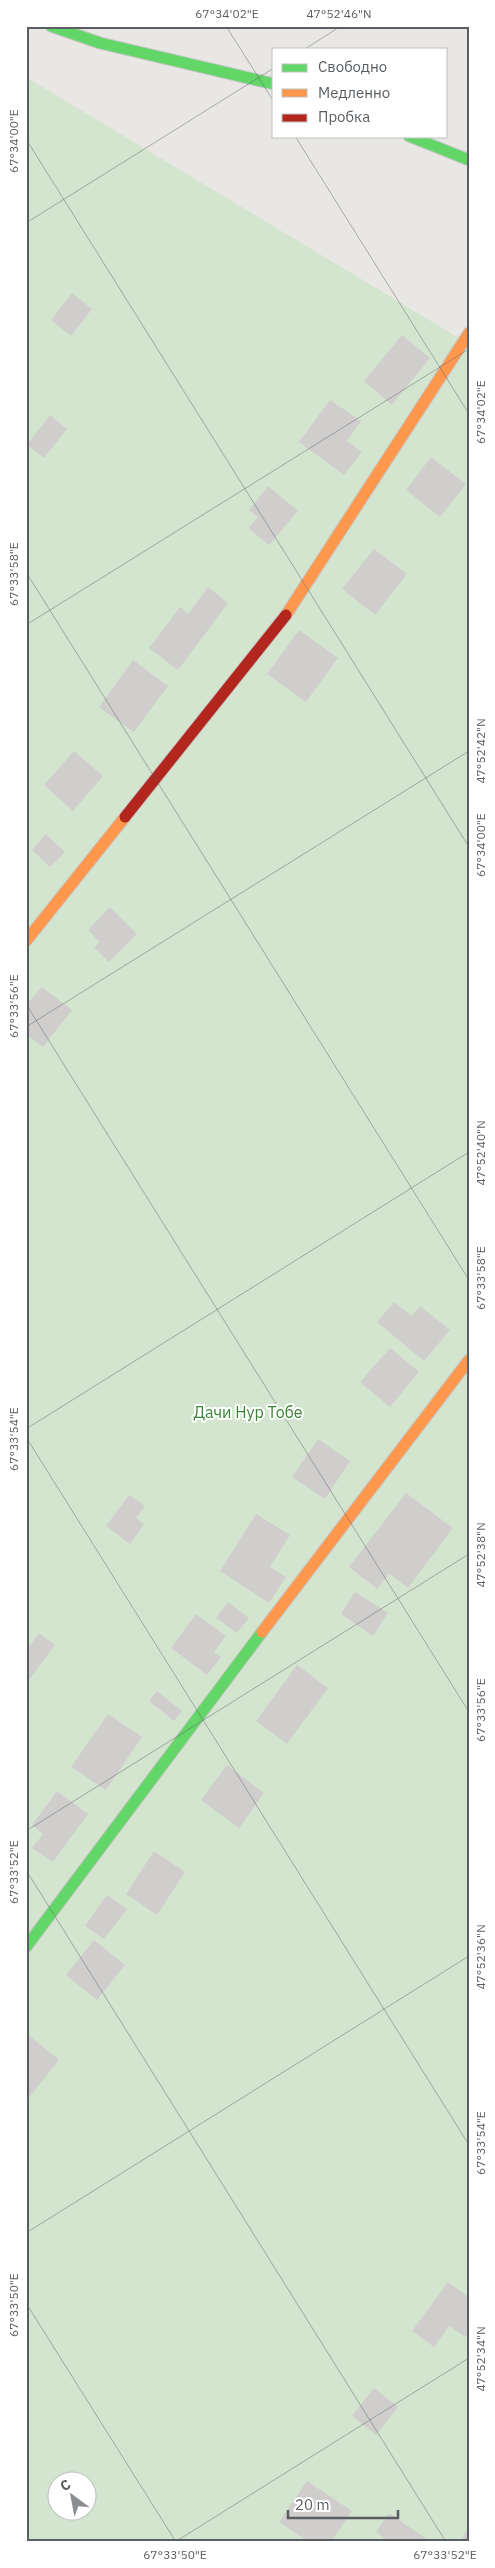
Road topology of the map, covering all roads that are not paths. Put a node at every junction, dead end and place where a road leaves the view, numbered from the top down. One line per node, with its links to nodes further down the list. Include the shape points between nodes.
1 (51, 26): 2 (street, via 100,43)
2 (272, 84)
3 (414, 138): 4 (street)
4 (469, 160)
5 (469, 333): 6 (street, via 286,616)
6 (26, 941)
7 (469, 1360): 8 (street)
8 (26, 1947)

